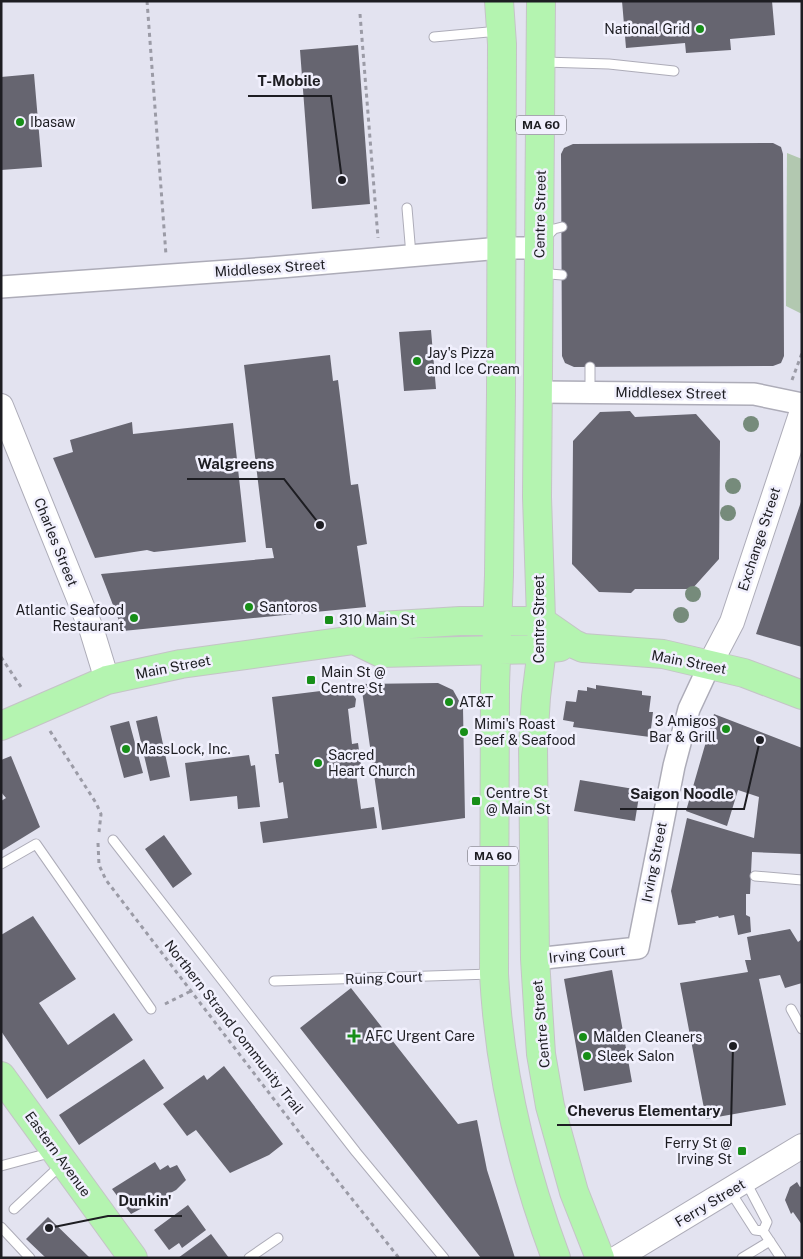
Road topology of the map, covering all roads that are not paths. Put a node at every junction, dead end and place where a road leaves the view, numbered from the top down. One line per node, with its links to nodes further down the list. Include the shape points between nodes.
1 (499, 1): 3 (main road, MA 60)
2 (541, 1): 5 (main road, Centre Street / MA 60)
3 (500, 31): 4 (lane); 9 (main road, MA 60)
4 (434, 37)
5 (541, 62): 6 (lane, via 609,64); 10 (main road, Centre Street / MA 60)
6 (674, 71)
7 (407, 208): 11 (lane)
8 (562, 227): 10 (lane, via 548,232)
9 (501, 248): 10 (street, Middlesex Street); 11 (street, Middlesex Street); 20 (main road, MA 60)
10 (539, 248): 12 (lane, via 550,274); 16 (main road, Centre Street / MA 60)
11 (411, 257): 13 (street, Middlesex Street)
12 (562, 275)
13 (1, 287)
14 (590, 367): 15 (lane)
15 (590, 391): 16 (street, Middlesex Street); 17 (street, Middlesex Street, via 754,394)
16 (539, 392): 21 (main road, Centre Street / MA 60, via 537,497)
17 (802, 404)
18 (1, 406): 27 (main road, Charles Street, via 92,631)
19 (802, 411): 26 (main road, Exchange Street, via 732,622)
20 (498, 620): 21 (main road, Main Street); 22 (main road, Main Street, via 380,626); 25 (main road, MA 60)
21 (541, 621): 23 (main road, Main Street); 24 (main road, Centre Street / MA 60)
22 (354, 640): 25 (main road, Main Street, via 381,653); 27 (main road, Main Street, via 181,664)
23 (574, 644): 24 (main road, Main Street); 26 (main road, Main Street, via 583,648 664,654)
24 (542, 649): 25 (main road, Main Street); 35 (main road, Centre Street / MA 60, via 533,745)
25 (497, 650): 36 (main road, MA 60)
26 (710, 664): 28 (main road, Main Street); 34 (street, Irving Street, via 689,709 674,766)
27 (107, 680): 29 (main road, Main Street)
28 (802, 695)
29 (1, 726)
30 (113, 840): 54 (lane, via 356,1152)
31 (1, 864): 38 (lane, via 36,844)
32 (755, 876): 33 (lane)
33 (802, 880)
34 (638, 948): 35 (street, Irving Court)
35 (535, 960): 56 (main road, Centre Street / MA 60, via 542,1054 550,1106 574,1192)
36 (494, 974): 37 (lane, Ruing Court); 55 (main road, MA 60, via 496,1017 523,1158)
37 (274, 981)
38 (151, 1009)
39 (791, 1009): 40 (lane)
40 (802, 1029)
41 (1, 1076): 43 (main road, Eastern Avenue)
42 (802, 1146): 45 (main road, Ferry Street)
43 (60, 1156): 44 (lane); 46 (lane); 51 (main road, Eastern Avenue)
44 (1, 1166)
45 (738, 1186): 48 (lane, via 766,1222); 48 (lane, via 755,1230); 57 (main road, Ferry Street)
46 (14, 1209)
47 (1, 1227): 52 (lane)
48 (764, 1231): 50 (lane)
49 (278, 1238): 53 (lane)
50 (770, 1241): 58 (lane); 59 (lane)
51 (129, 1257)
52 (30, 1258)
53 (249, 1258)
54 (444, 1258)
55 (556, 1258)
56 (600, 1258)
57 (617, 1258)
58 (742, 1258)
59 (781, 1258)

